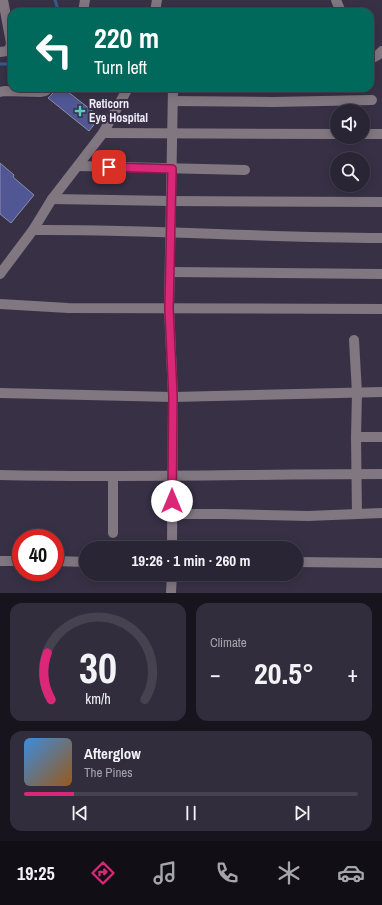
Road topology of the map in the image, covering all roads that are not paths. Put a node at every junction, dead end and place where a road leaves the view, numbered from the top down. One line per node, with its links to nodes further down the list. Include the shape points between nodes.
1 (2, 0): 2 (street)
2 (8, 29)
3 (382, 50): 4 (street)
4 (374, 57)
5 (126, 92): 9 (street)
6 (173, 92): 8 (street)
7 (372, 100): 8 (street)
8 (173, 102): 10 (street)
9 (103, 133): 10 (street); 14 (street)
10 (173, 133): 11 (street); 15 (street)
11 (330, 134)
12 (370, 134): 13 (street)
13 (382, 134)
14 (78, 166): 15 (street); 17 (street)
15 (172, 169): 16 (street); 18 (street)
16 (245, 170)
17 (52, 198): 18 (street); 20 (street)
18 (171, 201): 19 (street); 21 (street)
19 (382, 202)
20 (33, 230): 21 (street); 24 (street)
21 (171, 233): 22 (street); 23 (street)
22 (382, 238)
23 (170, 272): 25 (street); 27 (street)
24 (0, 274)
25 (382, 274)
26 (0, 304): 27 (street, via 68,308)
27 (169, 308): 28 (street); 33 (street)
28 (382, 309)
29 (354, 340): 31 (street)
30 (382, 392): 31 (street)
31 (357, 393): 33 (street); 34 (street)
32 (0, 394): 33 (street)
33 (173, 397): 40 (street)
34 (356, 437): 35 (street); 36 (street)
35 (382, 438)
36 (356, 474): 37 (street); 40 (street); 43 (street)
37 (382, 474)
38 (0, 475): 39 (street)
39 (113, 476): 40 (street); 44 (street)
40 (172, 476): 42 (street)
41 (382, 513): 43 (street)
42 (172, 514): 43 (street); 45 (street)
43 (357, 514)
44 (113, 534)
45 (172, 541)
46 (0, 560): 47 (street)
47 (12, 561)
48 (64, 561): 49 (street)
49 (79, 562)
50 (303, 562): 51 (street)
51 (382, 563)
52 (172, 581): 53 (street)
53 (172, 593)

